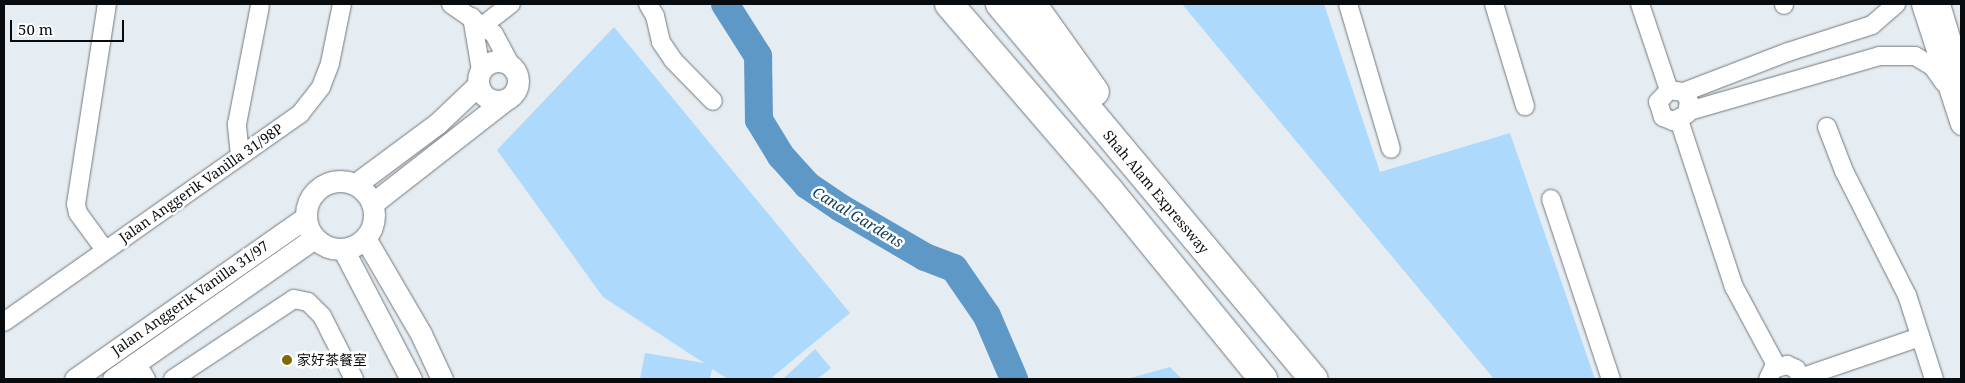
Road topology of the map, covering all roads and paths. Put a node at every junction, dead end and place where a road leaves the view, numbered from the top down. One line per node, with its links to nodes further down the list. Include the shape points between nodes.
1 (107, 4): 40 (street, via 76,204 78,213)
2 (342, 4): 31 (street, Jalan Anggerik Vanilla 31/98P, via 330,63 321,87 300,114)
3 (451, 4): 16 (street)
4 (511, 4): 16 (street)
5 (648, 4): 25 (street, via 655,16 661,42 673,60)
6 (949, 4): 52 (highway, via 1109,190)
7 (1000, 4): 38 (highway, Shah Alam Expressway)
8 (1032, 4): 38 (highway, via 1101,101 1161,177)
9 (1348, 4): 30 (street)
10 (1494, 4): 26 (street)
11 (1640, 4): 22 (street)
12 (1896, 4): 17 (street, via 1872,25)
13 (1922, 4): 23 (street)
14 (1938, 4): 21 (street)
15 (260, 6): 31 (street, via 237,124)
16 (478, 20): 18 (street, via 494,34); 20 (street)
17 (1827, 42): 19 (street); 22 (street, via 1788,52)
18 (512, 68): 20 (street, via 507,63 493,62); 24 (street, via 517,85)
19 (1835, 69): 23 (street, via 1879,56 1915,56 1933,67); 27 (street)
20 (480, 77): 24 (street, via 488,99); 32 (street, via 438,123)
21 (1961, 77)
22 (1676, 91): 27 (street, via 1690,101); 27 (street, via 1660,97 1660,113 1668,120)
23 (1953, 99): 28 (street)
24 (506, 100): 34 (street)
25 (713, 102)
26 (1525, 106)
27 (1684, 116): 44 (street, via 1734,287)
28 (1961, 124)
29 (1827, 127): 42 (street, via 1844,171 1907,296)
30 (1391, 149)
31 (240, 155): 40 (street, Jalan Anggerik Vanilla 31/98P)
32 (356, 184): 34 (street); 35 (street, via 335,180 316,189 306,207)
33 (1551, 199): 54 (street)
34 (372, 204): 37 (street, via 373,222)
35 (305, 218): 36 (street); 46 (street, Jalan Anggerik Vanilla 31/97)
36 (314, 238): 39 (street, via 332,249); 43 (street, Jalan Anggerik Vanilla 31/97)
37 (365, 238): 39 (street); 51 (street, via 421,334)
38 (1195, 240): 53 (highway, Shah Alam Expressway)
39 (343, 249): 50 (street)
40 (105, 250): 41 (street, Jalan Anggerik Vanilla 31/98P)
41 (4, 322)
42 (1920, 337): 45 (street); 55 (street)
43 (141, 371): 47 (street, Jalan Anggerik Vanilla 31/97)
44 (1772, 373): 45 (street, via 1792,366)
45 (1800, 378)
46 (75, 379)
47 (113, 379)
48 (173, 379): 49 (street, via 294,299 308,302 322,316)
49 (354, 379)
50 (411, 379)
51 (442, 379)
52 (1263, 379)
53 (1314, 379)
54 (1611, 379)
55 (1934, 379)

